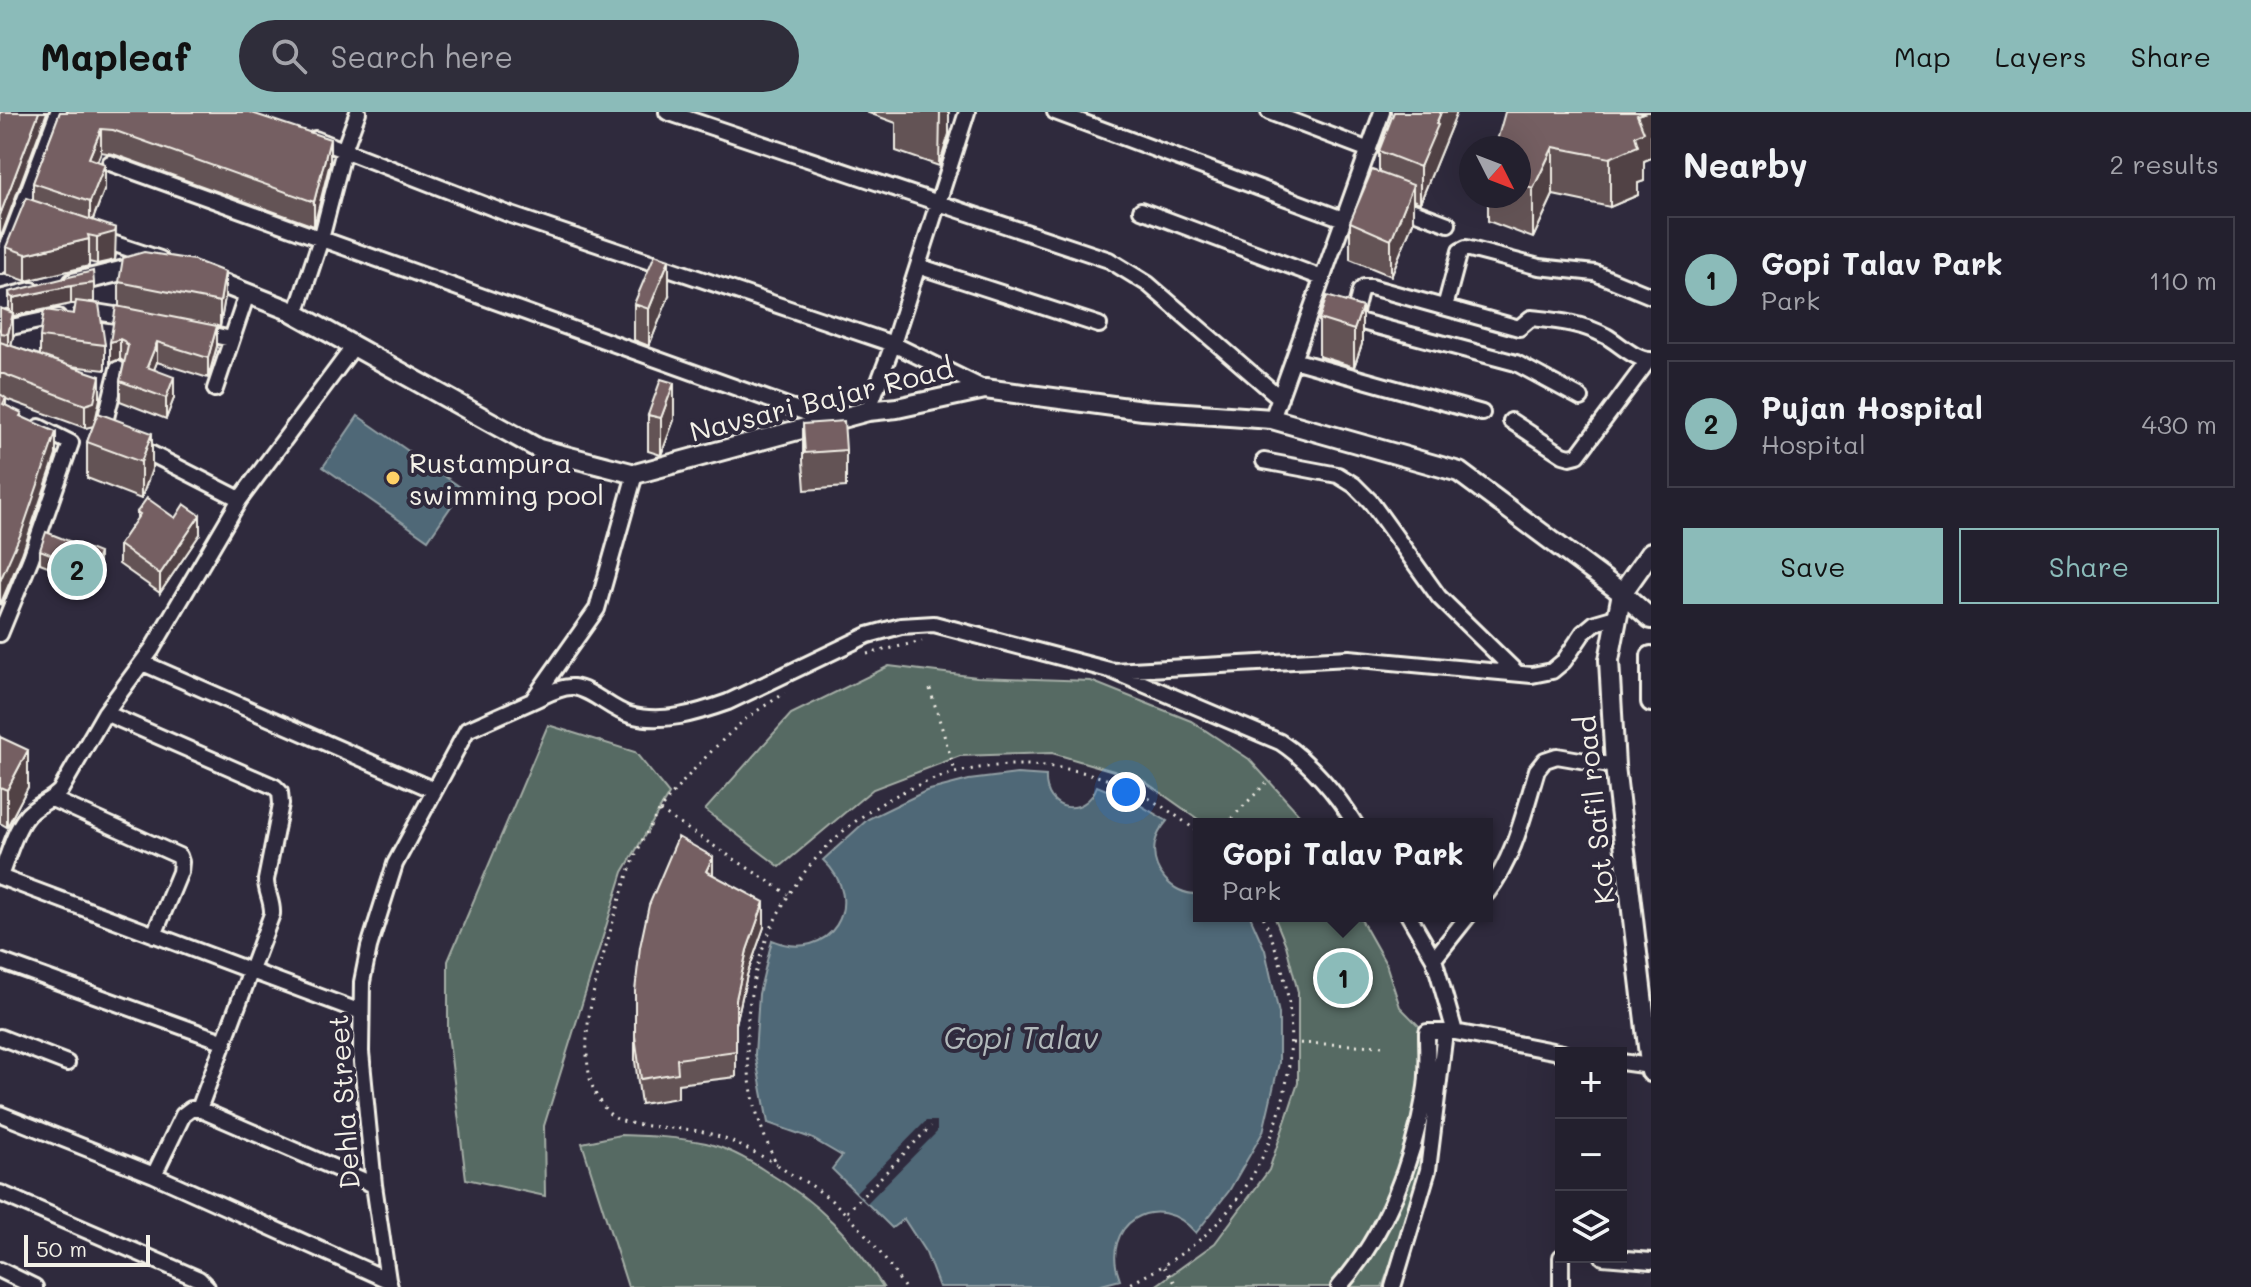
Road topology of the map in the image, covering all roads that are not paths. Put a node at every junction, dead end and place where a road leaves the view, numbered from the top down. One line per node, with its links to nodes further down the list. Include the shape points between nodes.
1 (58, 112): 19 (street, via 27,216)
2 (358, 112): 9 (street)
3 (667, 112): 13 (street)
4 (967, 112): 13 (street)
5 (1055, 112): 15 (street)
6 (1269, 112): 10 (street)
7 (1382, 112): 10 (street)
8 (300, 134): 9 (street)
9 (344, 150): 18 (street); 34 (street, via 511,215)
10 (1369, 150): 12 (street)
11 (110, 163): 18 (street)
12 (1369, 195): 15 (street); 16 (street)
13 (938, 203): 21 (street); 41 (street, via 1123,266)
14 (1141, 210): 22 (street)
15 (1343, 219): 22 (street)
16 (1448, 224)
17 (92, 237): 20 (street)
18 (321, 239): 28 (street); 47 (street)
19 (0, 266)
20 (178, 266): 23 (main road, Navsari Bajar Road); 25 (main road)
21 (918, 266): 31 (street); 34 (street)
22 (1322, 278): 29 (street)
23 (247, 294): 28 (main road, Navsari Bajar Road); 33 (street)
24 (1651, 296): 26 (street, via 1595,273 1539,267 1466,248 1456,262)
25 (0, 300)
26 (1445, 307): 29 (street, via 1364,287); 37 (street, via 1519,328 1531,318 1568,321)
27 (0, 314): 30 (street, via 11,327 87,312)
28 (296, 314): 35 (main road, Navsari Bajar Road)
29 (1332, 315): 36 (street); 42 (street, via 1516,363)
30 (148, 321)
31 (1099, 325)
32 (190, 330): 33 (street)
33 (231, 339): 39 (street)
34 (893, 344): 40 (street); 43 (street)
35 (354, 346): 52 (main road, Navsari Bajar Road, via 539,449); 53 (street)
36 (1293, 360): 41 (street); 44 (street)
37 (1650, 361): 48 (street, via 1578,455 1563,455)
38 (118, 369): 49 (street)
39 (215, 389)
40 (985, 389): 43 (main road, Navsari Bajar Road); 46 (main road, Navsari Bajar Road, via 1143,410)
41 (1280, 398): 46 (street)
42 (1581, 398)
43 (868, 411): 47 (main road, Navsari Bajar Road)
44 (1482, 413)
45 (24, 419): 50 (street)
46 (1272, 419): 55 (main road, Navsari Bajar Road, via 1459,472)
47 (829, 421): 52 (main road, Navsari Bajar Road)
48 (1511, 421)
49 (102, 434): 50 (street); 53 (street, via 119,437)
50 (71, 443): 58 (street)
51 (1264, 461): 62 (street, via 1338,475 1354,485 1439,597)
52 (635, 474): 63 (street, via 597,609)
53 (240, 499): 60 (street)
54 (1651, 552): 55 (main road, Kot Safil road)
55 (1622, 593): 56 (main road, Kot Safil road); 57 (main road, Navsari Bajar Road)
56 (1619, 616): 62 (street, via 1595,623 1552,671); 66 (main road, Kot Safil road, via 1609,660)
57 (1651, 619)
58 (0, 634)
59 (1651, 656): 64 (main road)
60 (143, 663): 65 (street); 67 (street)
61 (1113, 671): 62 (street, via 1349,658); 63 (street, Dehla Street, via 919,624 868,635 728,702 683,715 653,719 626,714 573,687); 69 (street, via 1288,747 1312,768)
62 (1517, 673)
63 (532, 701): 67 (street, Dehla Street, via 467,730)
64 (1651, 702)
65 (105, 713): 68 (street); 77 (street, via 280,792 266,880 272,914)
66 (1615, 766): 71 (street, via 1557,756 1545,760 1537,770 1512,850); 85 (main road, Kot Safil road)
67 (434, 790): 78 (street, Dehla Street, via 395,864 369,947)
68 (52, 799): 70 (street, via 24,819); 74 (street, via 179,856 180,872)
69 (1350, 818)
70 (0, 877): 74 (street)
71 (1493, 885)
72 (1412, 922): 75 (street)
73 (1463, 922): 75 (street)
74 (154, 935): 77 (street)
75 (1434, 959): 79 (street)
76 (0, 961): 81 (street)
77 (251, 971): 78 (street); 81 (street)
78 (361, 1012): 89 (street, Dehla Street)
79 (1450, 1032): 82 (street); 98 (street, via 1427,1032 1426,1091 1406,1169 1392,1204); 99 (street, via 1425,1186)
80 (0, 1037): 83 (street)
81 (225, 1042): 86 (street)
82 (1555, 1052)
83 (67, 1063)
84 (1627, 1063): 85 (street)
85 (1651, 1069)
86 (199, 1109): 88 (street, via 183,1115); 89 (street)
87 (0, 1114): 88 (street)
88 (154, 1175): 95 (street)
89 (374, 1185): 95 (street, Dehla Street)
90 (0, 1193): 97 (street)
91 (1627, 1259): 92 (street)
92 (1651, 1261)
93 (1561, 1263): 100 (street)
94 (0, 1270): 96 (street)
95 (389, 1284)
96 (35, 1287)
97 (207, 1287)
98 (1339, 1287)
99 (1393, 1287)
100 (1561, 1287)

